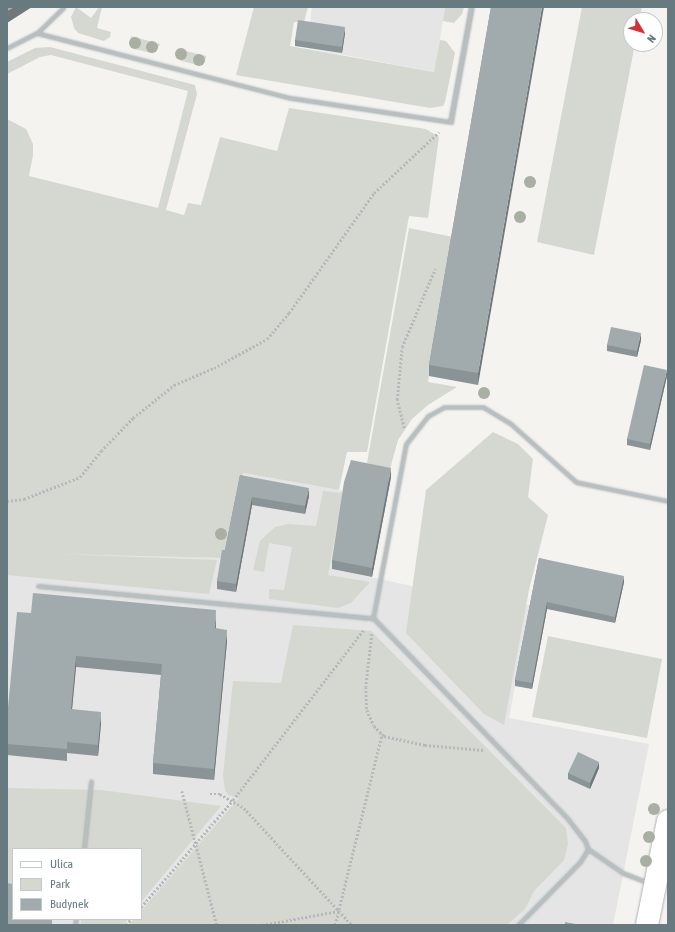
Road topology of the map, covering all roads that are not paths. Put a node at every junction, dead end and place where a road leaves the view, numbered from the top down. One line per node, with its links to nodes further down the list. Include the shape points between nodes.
1 (64, 7): 3 (lane)
2 (472, 7): 5 (street)
3 (37, 33): 4 (lane); 5 (lane, via 291,98)
4 (7, 48)
5 (452, 122)
6 (668, 501): 8 (lane, via 576,482 511,424 483,407 444,407 428,416 410,440 401,463)
7 (38, 586): 8 (lane)
8 (373, 618): 12 (lane, via 568,819)
9 (91, 781): 11 (lane)
10 (668, 821): 13 (street)
11 (84, 848)
12 (588, 849): 13 (lane); 14 (lane, via 580,862)
13 (662, 894): 15 (street)
14 (518, 925)
15 (647, 925)

